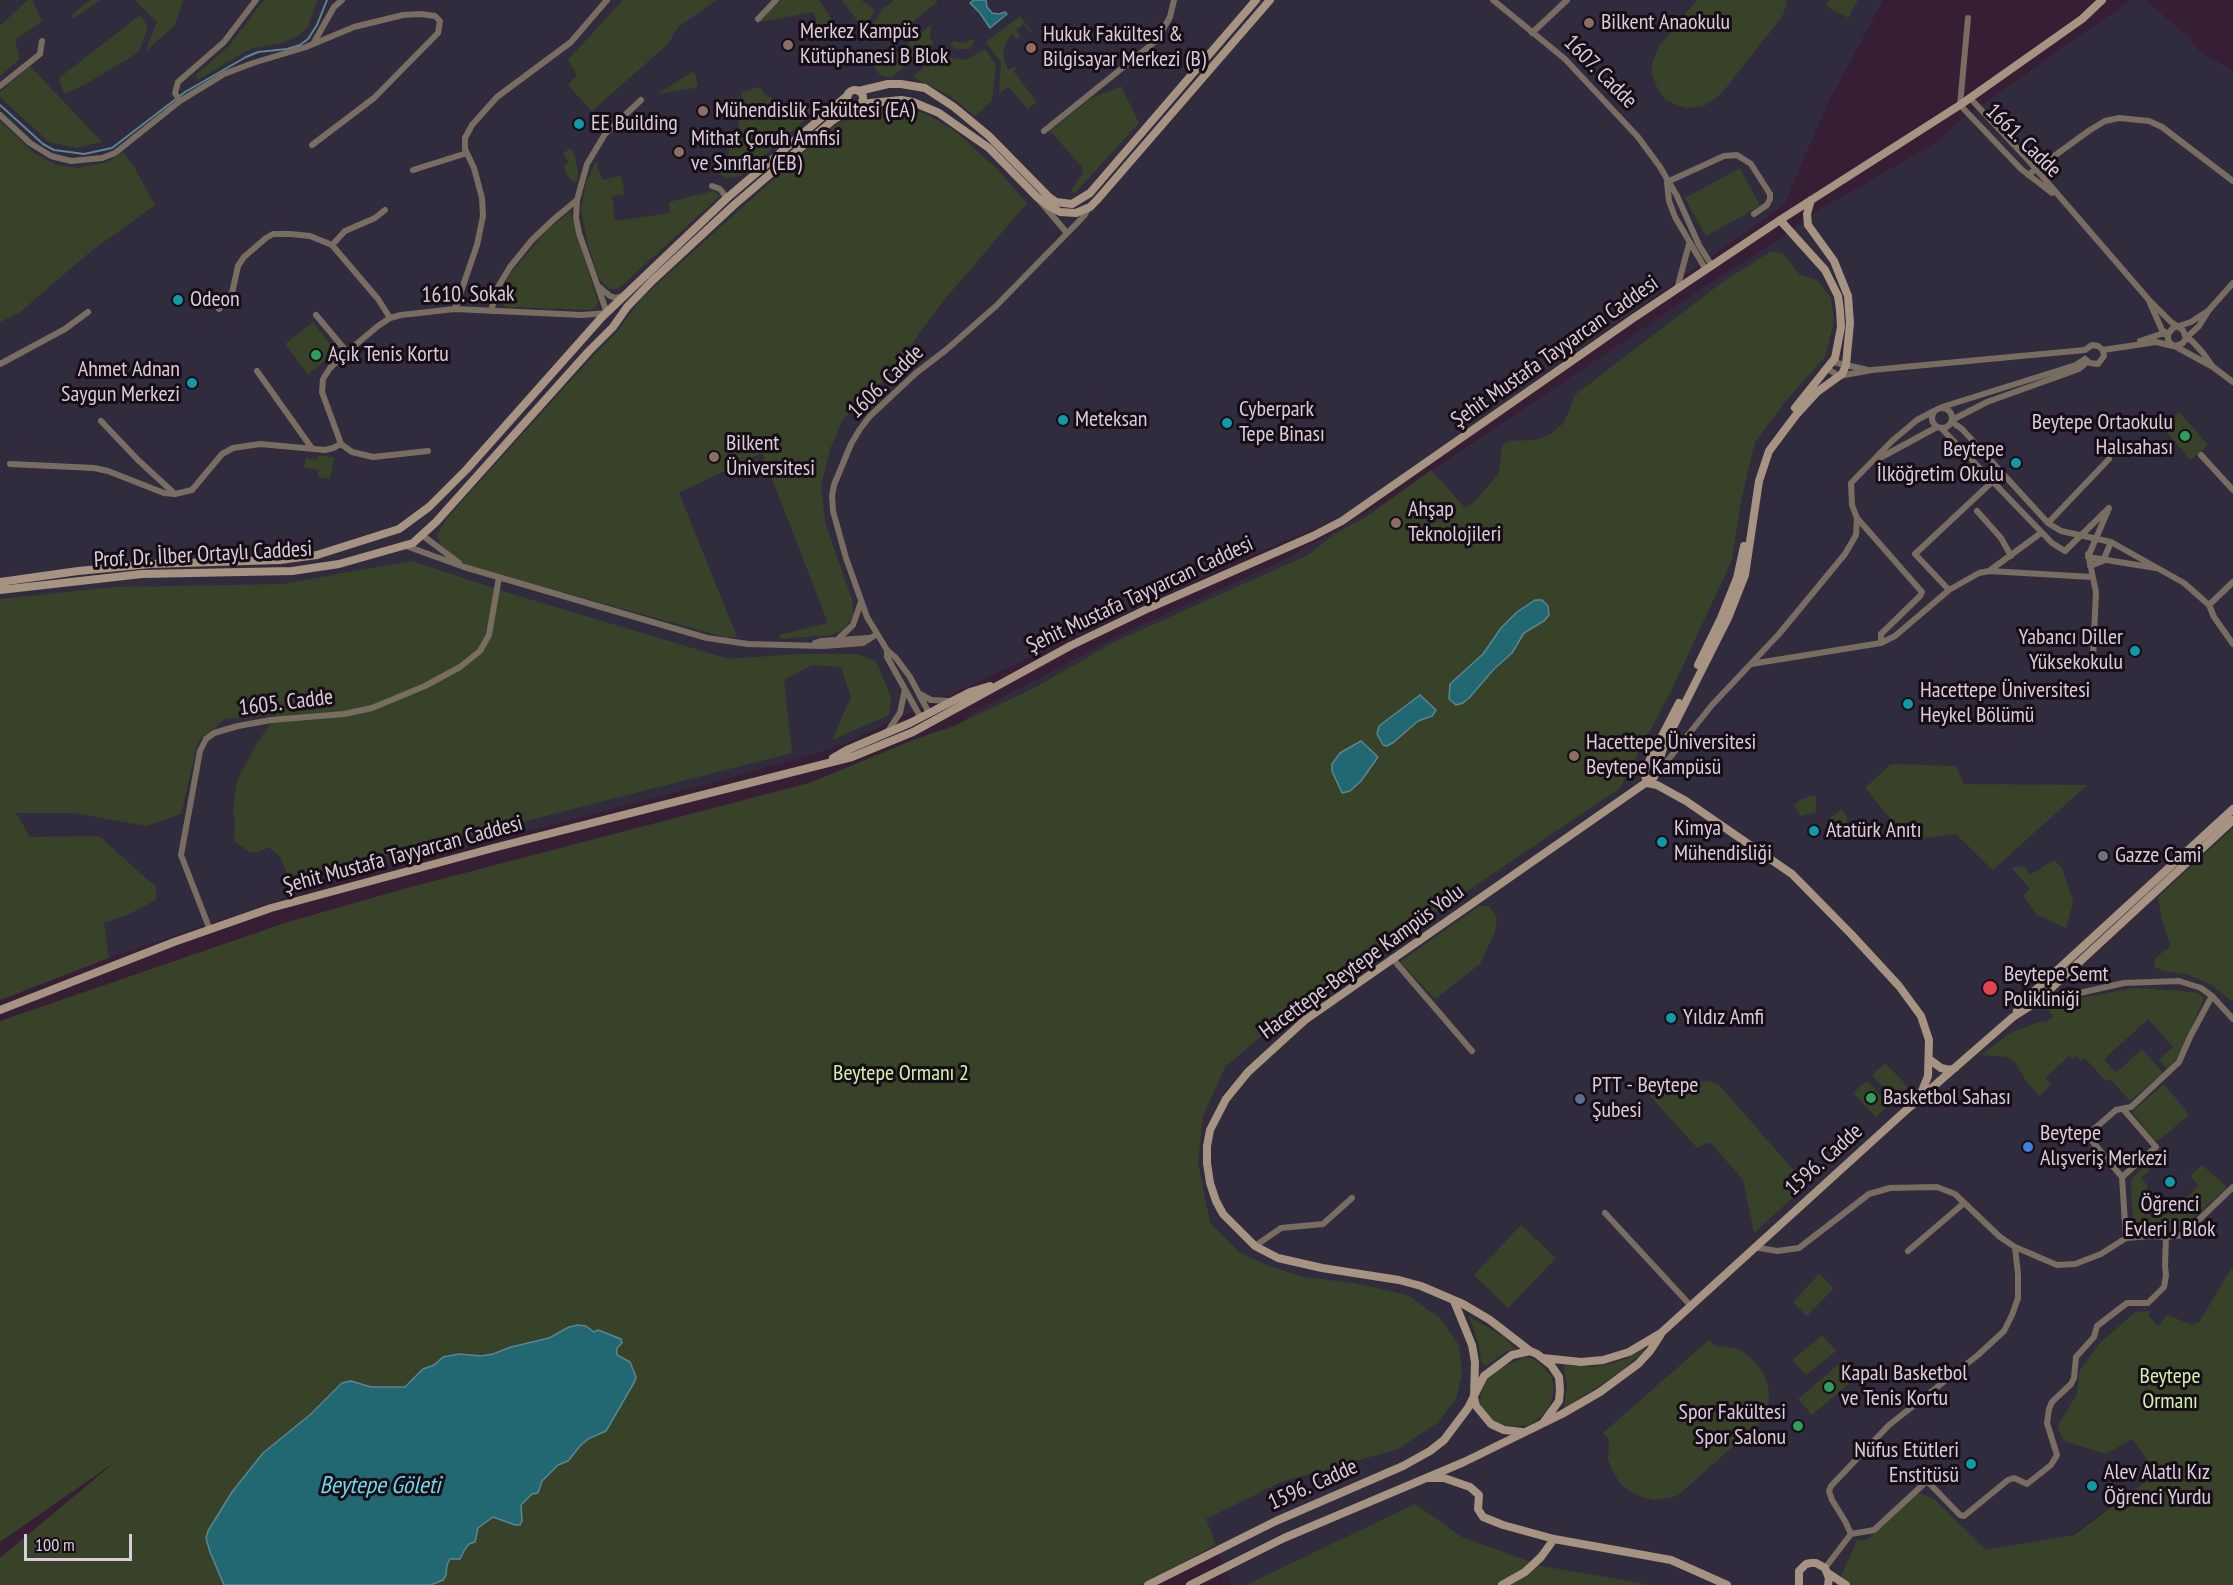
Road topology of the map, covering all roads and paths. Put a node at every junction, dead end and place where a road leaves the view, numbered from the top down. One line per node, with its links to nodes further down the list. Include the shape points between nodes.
1 (256, 0): 19 (street, via 224,42 178,82)
2 (342, 0): 15 (street)
3 (607, 0): 27 (street, via 571,42 497,98 472,125 465,138)
4 (776, 0): 11 (street)
5 (1174, 0): 25 (street, via 1157,40)
6 (1256, 0): 17 (street, Prof. Dr. İlber Ortaylı Caddesi, via 1090,193 1072,204 1049,197 989,136 924,88 888,84)
7 (1270, 0): 42 (street)
8 (1493, 0): 13 (street, 1607. Cadde)
9 (1567, 0): 13 (street)
10 (2102, 0): 20 (street, Şehit Mustafa Tayyarcan Caddesi, via 2082,19)
11 (758, 18)
12 (1968, 18): 23 (street)
13 (1532, 33): 34 (street, 1607. Cadde, via 1565,59 1611,107 1652,156)
14 (42, 41): 16 (street, via 40,54)
15 (312, 45): 19 (street, via 224,74); 26 (street, via 354,27 403,15 435,16 440,21 438,33 374,98)
16 (0, 86)
17 (859, 91): 18 (street, Prof. Dr. İlber Ortaylı Caddesi); 22 (street, via 863,98)
18 (848, 95): 22 (street, via 849,102); 28 (street, Prof. Dr. İlber Ortaylı Caddesi)
19 (178, 98): 24 (street, via 115,153 88,160 51,156)
20 (1970, 98): 23 (street, Şehit Mustafa Tayyarcan Caddesi); 30 (street, 1661. Cadde)
21 (640, 100): 38 (street, via 605,134 587,164)
22 (857, 105): 29 (street, Prof. Dr. İlber Ortaylı Caddesi, via 832,121); 36 (street, Prof. Dr. İlber Ortaylı Caddesi, via 901,100 939,112 989,148)
23 (1960, 105): 32 (street, 1661. Cadde); 39 (street, Şehit Mustafa Tayyarcan Caddesi)
24 (0, 115)
25 (1044, 131)
26 (312, 145)
27 (467, 153): 31 (street); 59 (street, via 478,179 483,216)
28 (776, 156): 29 (street); 37 (street, Prof. Dr. İlber Ortaylı Caddesi)
29 (783, 164): 41 (street, Prof. Dr. İlber Ortaylı Caddesi)
30 (2035, 169): 32 (street); 33 (street, via 2105,121 2132,118 2162,126); 40 (street, 1661. Cadde)
31 (413, 170)
32 (2028, 175): 40 (street, 1661. Cadde)
33 (2233, 181)
34 (1667, 182): 44 (street, via 1737,154 1750,164 1770,194 1767,205); 49 (street, 1607. Cadde, via 1671,209); 51 (street, 1607. Cadde)
35 (712, 186): 37 (street)
36 (1037, 197): 42 (street, Prof. Dr. İlber Ortaylı Caddesi, via 1067,214); 48 (street)
37 (727, 198): 41 (street); 55 (street, Prof. Dr. İlber Ortaylı Caddesi)
38 (577, 200): 53 (street, via 579,233); 61 (street, via 539,233 510,267 498,287)
39 (1811, 200): 45 (street, Şehit Mustafa Tayyarcan Caddesi); 47 (street)
40 (2063, 201): 56 (street, 1661. Cadde)
41 (734, 206): 66 (street, Prof. Dr. İlber Ortaylı Caddesi, via 652,281)
42 (1090, 207): 48 (street, 1606. Cadde)
43 (385, 210): 50 (street, via 345,231)
44 (1755, 214)
45 (1789, 215): 46 (street, Şehit Mustafa Tayyarcan Caddesi); 47 (street)
46 (1780, 220): 51 (street, Şehit Mustafa Tayyarcan Caddesi); 77 (street, via 1825,270 1838,296 1841,327)
47 (1808, 225): 78 (street, via 1834,261 1848,296)
48 (1067, 233): 122 (street, 1606. Cadde, via 989,313 870,416 855,436 832,496 833,511)
49 (1689, 244): 51 (street, 1607. Cadde); 54 (street)
50 (332, 245): 58 (street, via 310,236 273,234 241,261 232,293); 65 (street)
51 (1709, 268): 54 (street, Şehit Mustafa Tayyarcan Caddesi)
52 (2233, 283): 60 (street)
53 (597, 285): 55 (street, via 610,296); 57 (street)
54 (1677, 289): 133 (street, Şehit Mustafa Tayyarcan Caddesi, via 1334,526 1149,608)
55 (624, 296): 64 (street, Prof. Dr. İlber Ortaylı Caddesi)
56 (2149, 300): 67 (street, 1661. Cadde); 68 (street, 1661. Cadde, via 2162,330)
57 (603, 302): 64 (street); 64 (street)
58 (219, 309)
59 (454, 309): 61 (street, 1610. Sokak); 65 (street, 1610. Sokak)
60 (2209, 310): 67 (street); 69 (street)
61 (491, 311): 64 (street, 1610. Sokak)
62 (88, 312): 76 (street, via 65,330)
63 (316, 315): 74 (street)
64 (599, 317): 66 (street, via 608,329); 66 (street, via 613,314); 102 (street, Prof. Dr. İlber Ortaylı Caddesi, via 467,469)
65 (390, 318): 74 (street, 1610. Sokak)
66 (615, 325): 105 (street, Prof. Dr. İlber Ortaylı Caddesi)
67 (2178, 328): 68 (street); 69 (street, 1661. Cadde)
68 (2168, 334): 70 (street); 71 (street, 1661. Cadde, via 2169,342)
69 (2186, 338): 71 (street); 79 (street, 1661. Cadde)
70 (2132, 344): 71 (street, via 2156,342); 73 (street)
71 (2176, 346): 79 (street, 1661. Cadde)
72 (2085, 350): 73 (street, via 2096,345); 75 (street); 80 (street)
73 (2103, 350): 75 (street, via 2101,362)
74 (347, 352): 89 (street, 1610. Sokak, via 323,379 322,392)
75 (2086, 360): 84 (street); 87 (street, via 2079,369 1987,402)
76 (0, 364)
77 (1830, 365): 78 (street); 82 (street); 141 (street, via 1760,456 1739,572 1721,618 1644,771)
78 (1846, 365): 80 (street); 82 (street)
79 (2213, 367): 83 (street, 1661. Cadde)
80 (1872, 370): 82 (street)
81 (257, 371): 90 (street)
82 (1839, 376): 141 (street, via 1807,402 1768,451 1744,575 1728,618)
83 (2233, 382)
84 (1942, 407): 85 (street); 87 (street, via 1950,411)
85 (1934, 411): 88 (street, via 1931,420); 94 (street, via 1917,420)
86 (101, 421): 98 (street)
87 (1952, 421): 88 (street); 101 (street)
88 (1939, 428): 94 (street); 96 (street)
89 (341, 444): 90 (street, via 325,450); 91 (street, via 352,452 373,457)
90 (311, 447): 98 (street, via 260,444 234,448 222,454 192,490)
91 (428, 451)
92 (2201, 455): 97 (street)
93 (2109, 459): 101 (street)
94 (1875, 460): 100 (street, via 1851,483)
95 (10, 465): 98 (street, via 94,468)
96 (1993, 481): 104 (street); 121 (street, via 1916,554)
97 (2233, 490)
98 (175, 494)
99 (1977, 511): 109 (street)
100 (1857, 518): 127 (street, via 1922,592 1881,634); 132 (street, via 1856,535 1845,554 1794,618)
101 (2048, 523): 106 (street, via 2061,531)
102 (409, 524): 103 (street, Prof. Dr. İlber Ortaylı Caddesi); 105 (street)
103 (399, 529): 108 (street, via 400,542); 118 (street, Prof. Dr. İlber Ortaylı Caddesi, via 317,555 280,560 150,564)
104 (2041, 533): 109 (street); 110 (street, via 2066,550 2109,507)
105 (422, 535): 108 (street, Prof. Dr. İlber Ortaylı Caddesi); 113 (street)
106 (2090, 538): 107 (street); 110 (street)
107 (2111, 542): 111 (street); 114 (street)
108 (405, 546): 113 (street); 120 (street, Prof. Dr. İlber Ortaylı Caddesi, via 339,564 292,571 142,574)
109 (2011, 556): 115 (street)
110 (2088, 557): 111 (street); 112 (street)
111 (2103, 561): 112 (street); 114 (street)
112 (2090, 566): 117 (street)
113 (465, 567): 116 (street)
114 (2159, 569): 123 (street, via 2184,583)
115 (1989, 571): 117 (street); 121 (street)
116 (499, 577): 129 (street, via 707,638 748,644); 144 (street, 1605. Cadde, via 489,635 474,657 460,667 372,708 244,724 206,739 200,751 181,855)
117 (2092, 577): 131 (street, via 2096,592)
118 (0, 582)
119 (2233, 582): 123 (street)
120 (0, 590)
121 (1949, 590): 127 (street, via 1895,636)
122 (861, 601): 124 (street, 1606. Cadde); 126 (street, via 853,625)
123 (2209, 605): 128 (street)
124 (877, 634): 125 (street); 130 (street, 1606. Cadde)
125 (869, 638): 126 (street); 129 (street, via 863,643)
126 (837, 640): 129 (street)
127 (1881, 643): 132 (street)
128 (2233, 644)
129 (812, 645)
130 (887, 650): 134 (street); 135 (street)
131 (2093, 657)
132 (1750, 664): 141 (street)
133 (1000, 683): 136 (street, Şehit Mustafa Tayyarcan Caddesi); 137 (street, Şehit Mustafa Tayyarcan Caddesi, via 975,700)
134 (905, 688): 138 (street); 139 (street, via 900,713)
135 (918, 693): 136 (street, via 931,700); 137 (street)
136 (951, 702): 137 (street, Şehit Mustafa Tayyarcan Caddesi)
137 (932, 717): 138 (street, Şehit Mustafa Tayyarcan Caddesi)
138 (923, 722): 139 (street, Şehit Mustafa Tayyarcan Caddesi); 140 (street, Şehit Mustafa Tayyarcan Caddesi, via 852,757)
139 (885, 734): 140 (street, Şehit Mustafa Tayyarcan Caddesi)
140 (825, 763): 144 (street, Şehit Mustafa Tayyarcan Caddesi, via 324,893)
141 (1651, 780): 145 (street, Hacettepe-Beytepe Kampüs Yolu); 151 (street, via 1713,819 1808,890 1911,1001 1927,1030)
142 (2233, 809): 147 (street, 1596. Cadde)
143 (2233, 820): 147 (street, 1596. Cadde)
144 (210, 930): 148 (street, Şehit Mustafa Tayyarcan Caddesi)
145 (1392, 958): 150 (street); 162 (street, Hacettepe-Beytepe Kampüs Yolu, via 1305,1020 1257,1063 1216,1114 1207,1146 1210,1183 1223,1214)
146 (2212, 996): 147 (street, via 2179,981 2157,981 2124,983); 149 (street); 154 (street, via 2179,1062 2131,1107)
147 (2030, 1001): 152 (street, 1596. Cadde)
148 (0, 1010)
149 (2233, 1017)
150 (1472, 1051)
151 (1929, 1059): 152 (street, via 1941,1068); 153 (street, via 1928,1076)
152 (1956, 1067): 153 (street, 1596. Cadde)
153 (1914, 1103): 163 (street, 1596. Cadde)
154 (2123, 1109): 155 (street, via 2156,1148); 155 (street, via 2116,1110 2087,1135)
155 (2122, 1178): 160 (street)
156 (2233, 1187): 161 (street, via 2183,1235)
157 (1352, 1198): 162 (street, via 1323,1224 1281,1228)
158 (1964, 1203): 163 (street, via 1955,1194 1937,1188 1890,1188 1869,1194 1799,1248 1777,1251); 164 (street); 165 (street)
159 (1605, 1213): 167 (street)
160 (2126, 1238): 161 (street); 164 (street, via 2075,1264 2057,1265)
161 (2166, 1238): 175 (street, via 2164,1287 2148,1303 2127,1303 2097,1326 2094,1337 2076,1357 2071,1384 2052,1402 2047,1423 2056,1455 2051,1465 2027,1484 2008,1480 1964,1516 1927,1481 1874,1530)
162 (1255, 1246): 166 (street, Hacettepe-Beytepe Kampüs Yolu, via 1278,1258 1311,1266 1421,1286)
163 (1754, 1247): 167 (street, 1596. Cadde)
164 (2015, 1247): 175 (street, via 2018,1298 2004,1331 1889,1425 1831,1486 1832,1500)
165 (1908, 1251)
166 (1454, 1301): 169 (street, Hacettepe-Beytepe Kampüs Yolu, via 1490,1320); 171 (street, via 1472,1345)
167 (1691, 1306): 168 (street, 1596. Cadde)
168 (1661, 1333): 170 (street, 1596. Cadde, via 1629,1352 1603,1360); 172 (street, 1596. Cadde, via 1638,1364 1600,1392)
169 (1530, 1352): 170 (street, 1596. Cadde); 171 (street, 1596. Cadde, via 1512,1355 1496,1365 1478,1384)
170 (1543, 1358): 172 (street, via 1555,1370 1560,1390 1557,1406)
171 (1474, 1398): 173 (street, via 1491,1424); 178 (street, 1596. Cadde, via 1444,1440 1430,1451)
172 (1544, 1424): 173 (street, 1596. Cadde)
173 (1526, 1432): 174 (street, 1596. Cadde)
174 (1425, 1478): 176 (street, via 1444,1478 1470,1487 1477,1492 1483,1517); 179 (street, 1596. Cadde, via 1284,1538)
175 (1851, 1534): 177 (street)
176 (1554, 1539): 180 (street, via 1525,1572); 181 (street, via 1671,1560)
177 (1827, 1570): 182 (street, via 1816,1563 1806,1564 1797,1576); 183 (street); 184 (street)
178 (1148, 1585)
179 (1190, 1585)
180 (1502, 1585)
181 (1727, 1585)
182 (1799, 1585)
183 (1828, 1585)
184 (1846, 1585)

